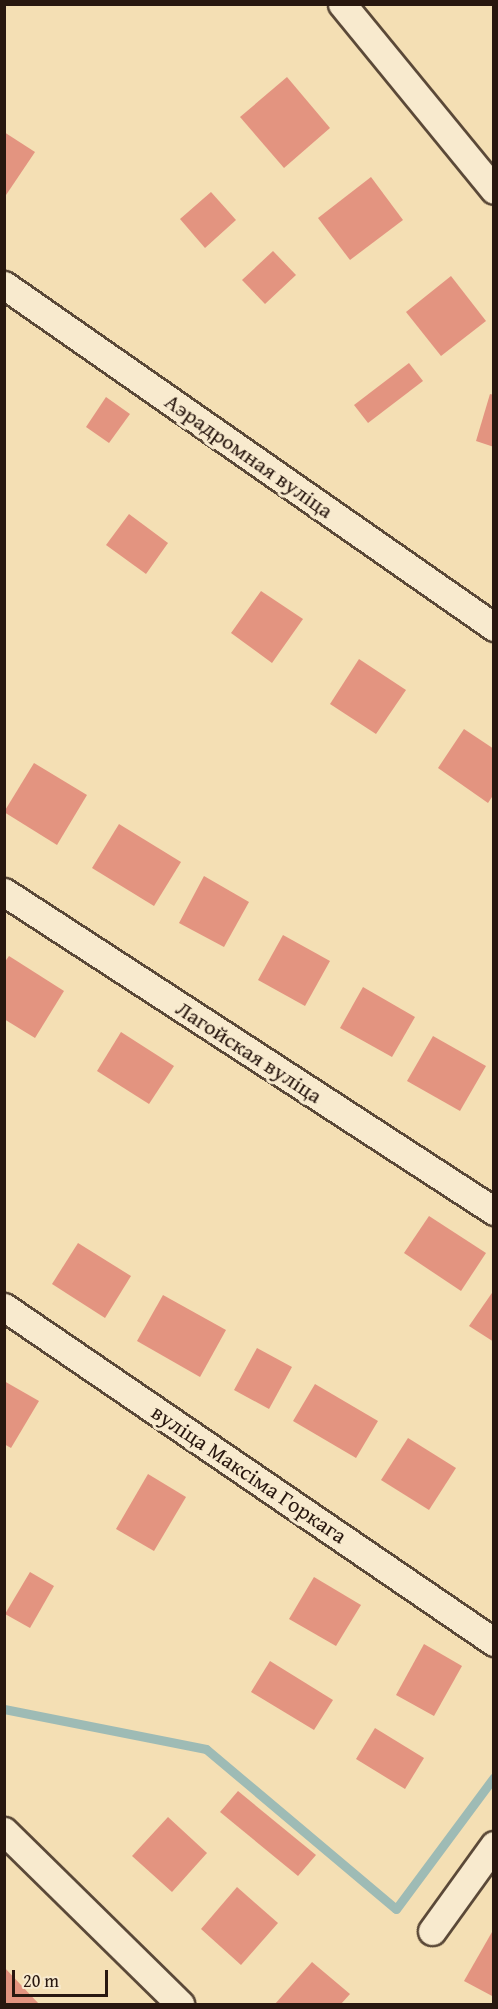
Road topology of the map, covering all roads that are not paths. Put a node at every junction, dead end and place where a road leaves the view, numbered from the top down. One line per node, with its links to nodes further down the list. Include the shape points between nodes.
1 (342, 4): 2 (street)
2 (494, 190)
3 (4, 285): 4 (street, Аэрадромная вуліца)
4 (494, 627)
5 (4, 892): 6 (street, Лагойская вуліца)
6 (494, 1211)
7 (5, 1308): 8 (street, вуліца Максіма Горкага)
8 (494, 1642)
9 (4, 1831): 12 (street)
10 (494, 1845): 11 (street)
11 (432, 1931)
12 (180, 2004)

